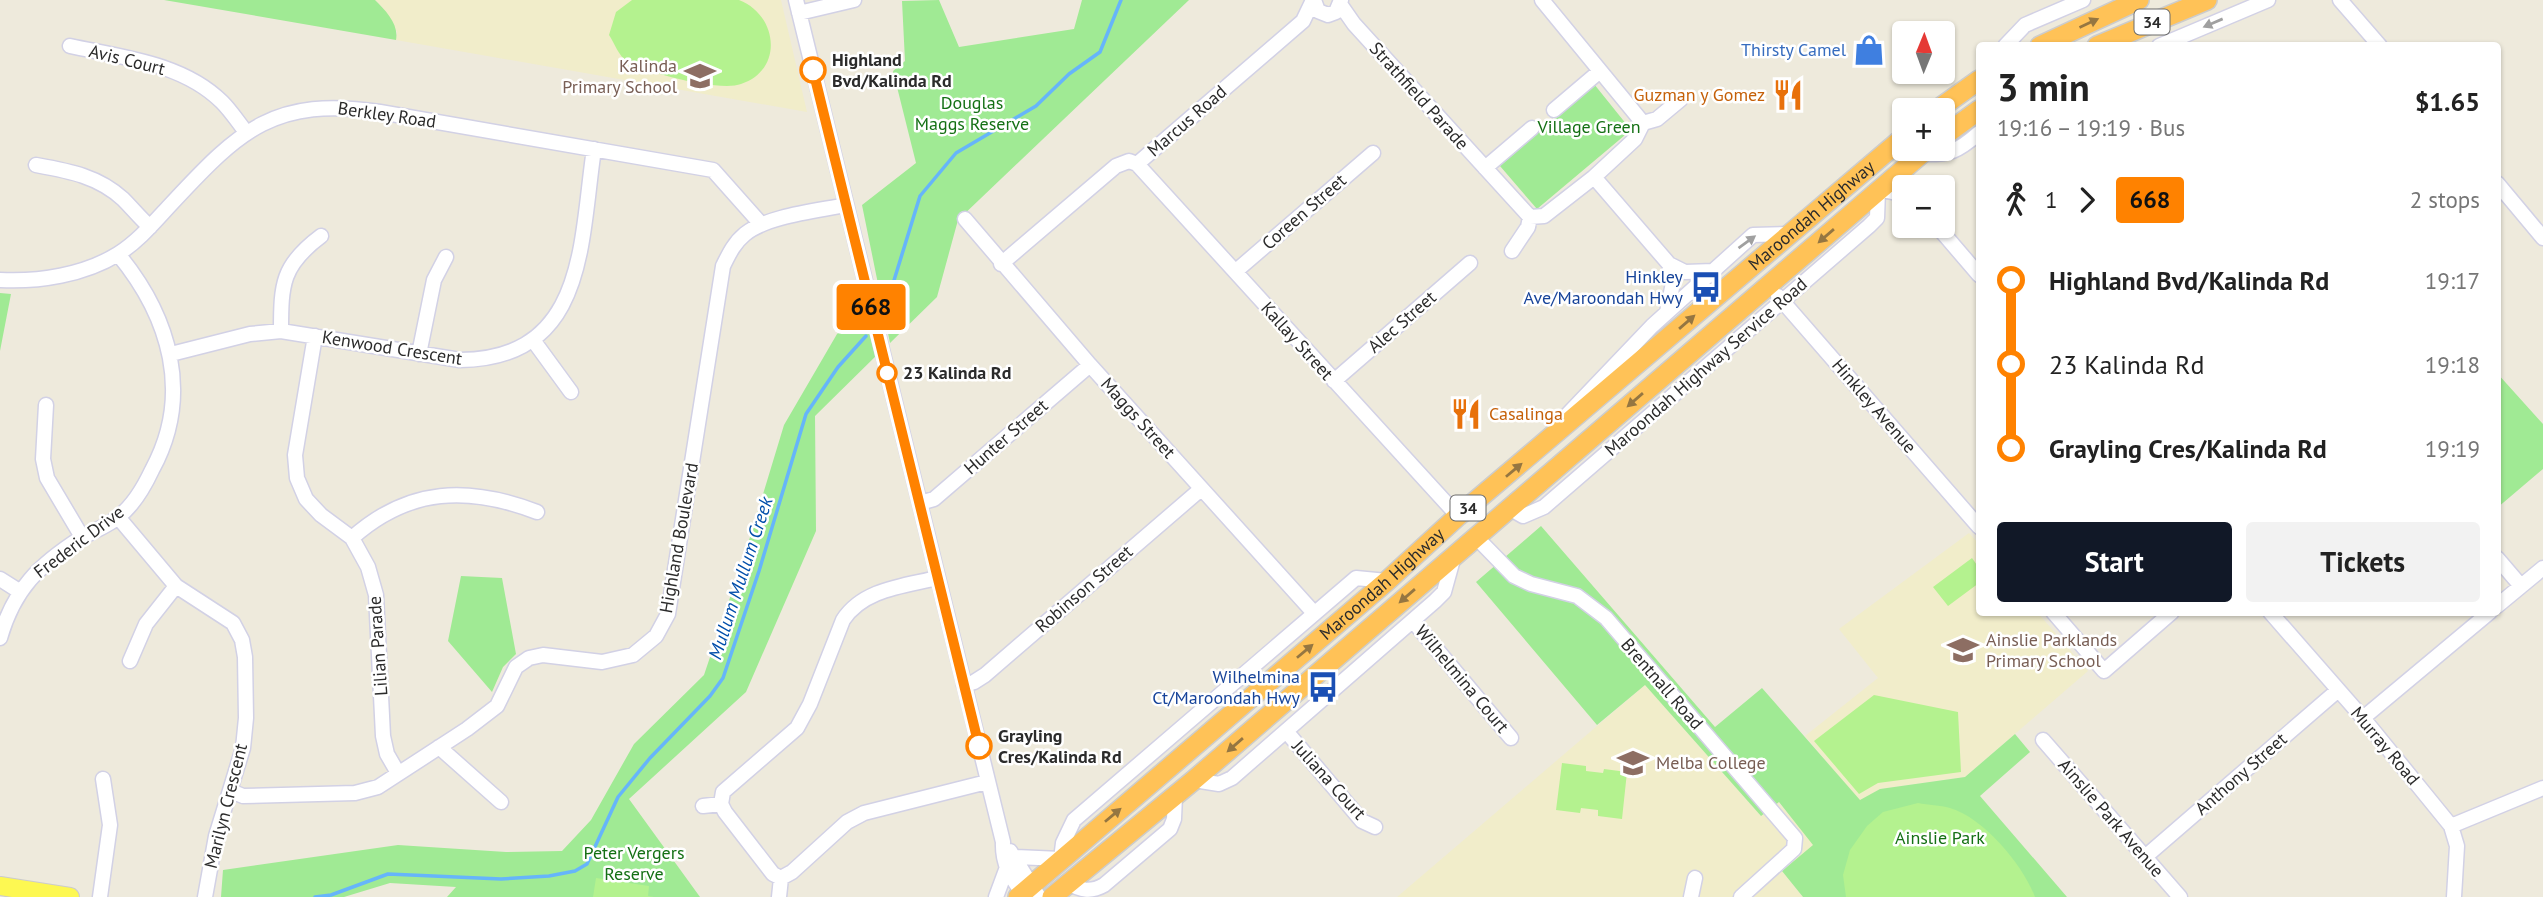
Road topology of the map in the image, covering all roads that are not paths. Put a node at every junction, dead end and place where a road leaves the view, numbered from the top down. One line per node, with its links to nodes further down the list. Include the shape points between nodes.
1 (854, 0): 10 (street)
2 (1313, 0): 11 (street, via 1318,11); 12 (street, Marcus Road)
3 (1542, 0): 20 (street)
4 (2083, 0): 14 (street, via 2025,25)
5 (2139, 0): 15 (highway, 34, one-way to 5)
6 (2207, 0): 16 (highway, 34)
7 (2268, 0): 17 (street, one-way to 17)
8 (2340, 0): 18 (street)
9 (1341, 2): 11 (street, via 1336,12); 13 (street, Strathfield Parade)
10 (797, 6): 45 (street)
11 (1327, 15): 12 (street, Marcus Road); 13 (street, Strathfield Parade)
12 (1303, 21): 36 (street, Marcus Road)
13 (1354, 24): 38 (street, Strathfield Parade)
14 (2010, 42)
15 (2049, 42)
16 (2107, 42)
17 (2168, 42)
18 (2377, 42)
19 (70, 47): 29 (street, Avis Court, via 180,74 222,102)
20 (1600, 71): 24 (street); 26 (street)
21 (1976, 81): 22 (highway)
22 (1953, 98)
23 (1681, 99): 26 (street, via 1657,119)
24 (1554, 110)
25 (1976, 112): 28 (highway)
26 (1643, 123): 40 (street, via 1635,139)
27 (1532, 128): 38 (street)
28 (1955, 128)
29 (246, 132): 32 (street, Berkley Road, via 291,114 347,107); 49 (street, Berkley Road, via 218,154)
30 (1976, 135): 33 (street)
31 (1892, 147): 35 (highway, Maroondah Highway / 34)
32 (594, 149): 48 (street, Berkley Road, via 713,170); 69 (street, Kenwood Crescent, via 574,281 557,315)
33 (1955, 151)
34 (1373, 153): 60 (street, Coreen Street)
35 (1878, 159): 39 (highway); 51 (highway, Maroondah Highway / 34)
36 (1138, 164): 58 (street, Marcus Road, via 1129,161 1116,166); 60 (street, Kallay Street)
37 (37, 165): 49 (street, via 98,181)
38 (1485, 168): 46 (street, Strathfield Parade)
39 (1899, 175)
40 (1594, 177): 46 (street, via 1544,216); 59 (street)
41 (1892, 185): 43 (highway, Maroondah Highway / 34)
42 (2501, 187): 50 (street)
43 (1879, 190): 44 (street); 64 (highway, Maroondah Highway / 34, one-way to 64); 65 (street, Maroondah Highway Service Road, via 1877,218)
44 (1892, 193)
45 (846, 205): 48 (street, Highland Boulevard); 78 (street)
46 (1530, 217): 54 (street)
47 (965, 219): 58 (street, Maggs Street)
48 (761, 224): 111 (street, Highland Boulevard, via 731,249 723,266 664,625 633,655 617,659 529,658 516,667 497,706)
49 (150, 227): 55 (street, Berkley Road)
50 (2542, 233)
51 (1789, 234): 61 (street, one-way to 51, via 1753,235); 76 (highway, Maroondah Highway / 34, one-way to 51)
52 (321, 236): 67 (street, via 302,250 289,269 281,294)
53 (1947, 238): 62 (street)
54 (1512, 251)
55 (118, 254): 63 (street, Berkley Road, via 57,276); 70 (street, Frederic Drive, via 158,315)
56 (446, 257): 71 (street, via 434,280)
57 (1470, 262): 73 (street, Alec Street)
58 (1001, 264): 72 (street, Maggs Street)
59 (1669, 264): 61 (street, via 1685,272); 66 (street, via 1673,283)
60 (1236, 271): 73 (street, Kallay Street)
61 (1713, 271): 66 (street)
62 (1976, 272)
63 (0, 280)
64 (1767, 285): 65 (street, Hinkley Avenue); 79 (highway, Maroondah Highway / 34, one-way to 79)
65 (1783, 301): 79 (street, Maroondah Highway Service Road, via 1544,507 1523,516); 83 (street, Hinkley Avenue)
66 (1667, 312): 76 (street, via 1572,408)
67 (281, 331): 68 (street, Kenwood Crescent); 70 (street, Kenwood Crescent)
68 (315, 336): 71 (street, Kenwood Crescent); 86 (street, Lilian Parade, via 295,455 297,478 306,499)
69 (533, 341): 71 (street, Kenwood Crescent, via 479,360); 74 (street)
70 (171, 354): 82 (street, Frederic Drive, via 172,413 160,456 142,489)
71 (419, 354)
72 (1090, 365): 77 (street, Maggs Street); 78 (street, Hunter Street, via 934,499)
73 (1334, 381): 81 (street, Kallay Street)
74 (571, 392)
75 (46, 405): 85 (street, via 43,460 47,478)
76 (1543, 445): 81 (highway, Maroondah Highway / 34, one-way to 76)
77 (1201, 489): 97 (street, Maggs Street); 105 (street, Robinson Street, via 985,674)
78 (920, 503): 90 (street)
79 (1508, 508): 84 (highway, Maroondah Highway / 34)
80 (537, 512): 86 (street, via 490,498 436,496 397,508)
81 (1458, 516): 84 (highway); 92 (highway, Maroondah Highway / 34)
82 (118, 517): 85 (street, Frederic Drive); 93 (street, Marilyn Crescent)
83 (1976, 524)
84 (1475, 536): 87 (highway, Maroondah Highway / 34); 139 (street, Brentnall Road, via 1514,576 1577,596 1606,618 1795,838 1794,849)
85 (82, 537): 95 (street, Frederic Drive)
86 (352, 538): 112 (street, Lilian Parade, via 376,595 383,736)
87 (1455, 555): 102 (street, via 1444,592); 114 (highway, Maroondah Highway / 34, one-way to 114)
88 (2501, 563): 94 (street)
89 (2543, 568): 94 (street)
90 (937, 578): 105 (street); 119 (street, via 883,591 849,611 797,728 723,792)
91 (0, 579): 95 (street)
92 (1387, 581): 97 (street, via 1356,578); 126 (highway, Maroondah Highway / 34, one-way to 92)
93 (176, 586): 104 (street, via 146,624); 117 (street, Marilyn Crescent, via 233,623 242,640 246,718)
94 (2521, 586): 96 (street)
95 (19, 591): 103 (street, Frederic Drive)
96 (2501, 603)
97 (1314, 613): 126 (street, via 1074,820)
98 (2056, 616): 99 (street, via 2104,671)
99 (2167, 616)
100 (2273, 616): 106 (street, Murray Road)
101 (2485, 616): 107 (street)
102 (1413, 621): 108 (street); 109 (street, Wilhelmina Court)
103 (0, 638)
104 (130, 662)
105 (964, 685): 115 (street)
106 (2337, 691): 107 (street, Murray Road); 125 (street, Anthony Street)
107 (2363, 719): 121 (street, Murray Road)
108 (1286, 731): 114 (street, via 1231,778 1219,784); 122 (street, Juliana Court, via 1362,821)
109 (1511, 738)
110 (2043, 740): 125 (street, Ainslie Park Avenue)
111 (439, 747): 112 (street, Highland Boulevard); 118 (street)
112 (398, 773): 117 (street, Highland Boulevard, via 377,787 355,793 243,796)
113 (103, 779): 133 (street, via 110,825)
114 (1194, 780): 137 (highway, Maroondah Highway / 34)
115 (987, 782): 123 (street); 128 (street, via 864,813)
116 (2543, 788): 121 (street)
117 (231, 792): 134 (street, Marilyn Crescent, via 216,836)
118 (501, 802)
119 (722, 804): 120 (street); 128 (street, via 773,874)
120 (703, 806)
121 (2451, 826): 141 (street, via 2457,846)
122 (1375, 827)
123 (1003, 842): 124 (street); 127 (street)
124 (1014, 857): 126 (street); 131 (street)
125 (2145, 857): 140 (street, Ainslie Park Avenue)
126 (1061, 859): 131 (highway, Maroondah Highway / 34)
127 (1006, 870): 131 (street); 136 (street)
128 (781, 878): 135 (street)
129 (1695, 878): 138 (street)
130 (10, 891): 132 (main road)
131 (1027, 894)
132 (69, 897)
133 (100, 897)
134 (205, 897)
135 (779, 897)
136 (996, 897)
137 (1052, 897)
138 (1691, 897)
139 (1741, 897)
140 (2180, 897)
141 (2454, 897)

